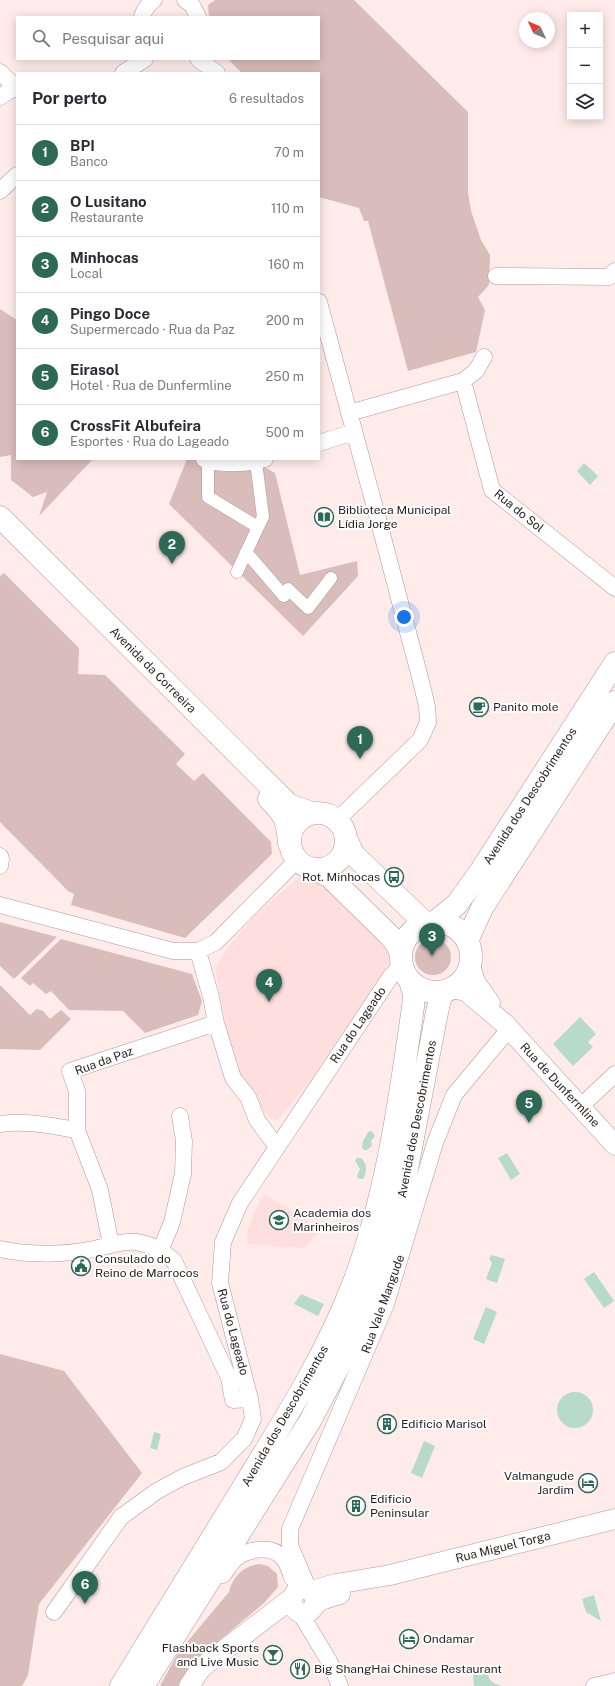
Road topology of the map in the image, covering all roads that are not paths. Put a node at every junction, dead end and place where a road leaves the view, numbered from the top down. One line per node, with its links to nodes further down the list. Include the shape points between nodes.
1 (137, 0): 5 (street)
2 (154, 0): 6 (street)
3 (185, 0): 7 (street, via 192,5)
4 (201, 0): 8 (street)
5 (141, 16)
6 (142, 16)
7 (198, 16)
8 (198, 16)
9 (133, 60): 14 (street)
10 (143, 60): 15 (street)
11 (199, 60): 16 (street)
12 (207, 60): 17 (street)
13 (0, 72): 18 (street)
14 (124, 72)
15 (125, 72)
16 (216, 72)
17 (216, 72)
18 (16, 88): 19 (street)
19 (0, 97)
20 (16, 176): 21 (street)
21 (0, 191)
22 (615, 271): 23 (street, via 608,277)
23 (496, 276)
24 (320, 306): 27 (street)
25 (484, 357): 26 (street, via 476,371)
26 (463, 381): 27 (street); 38 (street, Rua do Sol, via 492,490)
27 (349, 413): 28 (street)
28 (354, 432): 29 (street); 42 (street, via 422,685 428,722 420,740)
29 (320, 443)
30 (206, 460): 31 (street, via 230,463); 33 (street, via 208,497)
31 (260, 460): 33 (street, via 263,516)
32 (0, 516): 41 (main road, Avenida da Correeira, via 289,805)
33 (258, 527): 35 (street)
34 (0, 530): 44 (main road, Avenida da Correeira, via 282,812 287,821)
35 (246, 552): 36 (street); 37 (street, via 284,596 288,589 308,608)
36 (237, 572)
37 (331, 578)
38 (615, 588)
39 (615, 663): 49 (main road, Avenida dos Descobrimentos, via 480,872 457,904)
40 (615, 702): 50 (main road, Avenida dos Descobrimentos, via 482,908)
41 (312, 813): 42 (main road, via 324,814); 44 (main road, via 296,823 291,832)
42 (337, 820): 43 (main road, via 344,829)
43 (347, 840): 47 (main road, via 340,860 323,870); 49 (main road, via 353,854)
44 (293, 852): 47 (main road, via 307,868); 51 (street, via 216,942)
45 (0, 856): 46 (street)
46 (0, 866)
47 (316, 870): 53 (main road, via 330,877 390,936 396,944)
48 (0, 906): 51 (street, via 173,951)
49 (430, 923): 50 (main road, via 445,923 454,927); 53 (main road, via 416,928 408,935 403,944)
50 (467, 941): 52 (main road)
51 (198, 951): 55 (street)
52 (470, 965): 54 (main road, via 463,978); 56 (street, Rua de Dunfermline, via 475,982)
53 (404, 966): 54 (main road, via 418,987 436,992); 63 (street, Rua do Lageado, via 391,976); 73 (main road, Avenida dos Descobrimentos, via 414,994 395,1130 371,1230 356,1278 333,1333 302,1391)
54 (449, 989): 56 (street, Rua de Dunfermline, via 466,991); 71 (main road, Avenida dos Descobrimentos, via 440,999 399,1211 376,1285 310,1421)
55 (216, 1023): 61 (street, Rua da Paz, via 70,1071 77,1091); 63 (street, via 233,1078 248,1097 257,1120)
56 (507, 1027): 58 (street, Rua de Dunfermline); 69 (street, Rua Vale Mangude, via 454,1095 435,1143 386,1304 290,1529 290,1546)
57 (615, 1074): 58 (street)
58 (580, 1107): 62 (street, Rua de Dunfermline)
59 (180, 1116): 66 (street, via 184,1141 184,1174 172,1222)
60 (0, 1124): 61 (street, via 36,1124)
61 (77, 1130): 64 (street, Rua da Paz, via 100,1190)
62 (615, 1145)
63 (277, 1147): 67 (street, Rua do Lageado, via 240,1203 223,1242 220,1283)
64 (111, 1245): 65 (street, via 51,1253); 66 (street, via 136,1242)
65 (0, 1249)
66 (161, 1250): 67 (street, via 174,1261 229,1378 233,1400)
67 (250, 1399): 70 (street, Rua do Lageado, via 253,1419 244,1439 220,1462 157,1491 121,1517)
68 (615, 1520): 69 (street, Rua Miguel Torga, via 390,1575 336,1584)
69 (304, 1600): 71 (street, via 282,1557 272,1550 252,1550 234,1560 216,1586); 75 (street, Rua Miguel Torga, via 245,1633 202,1668); 76 (street)
70 (54, 1612)
71 (190, 1612): 74 (main road, Avenida dos Descobrimentos)
72 (615, 1681): 77 (street)
73 (121, 1686)
74 (143, 1686)
75 (189, 1686)
76 (340, 1686)
77 (594, 1686)

